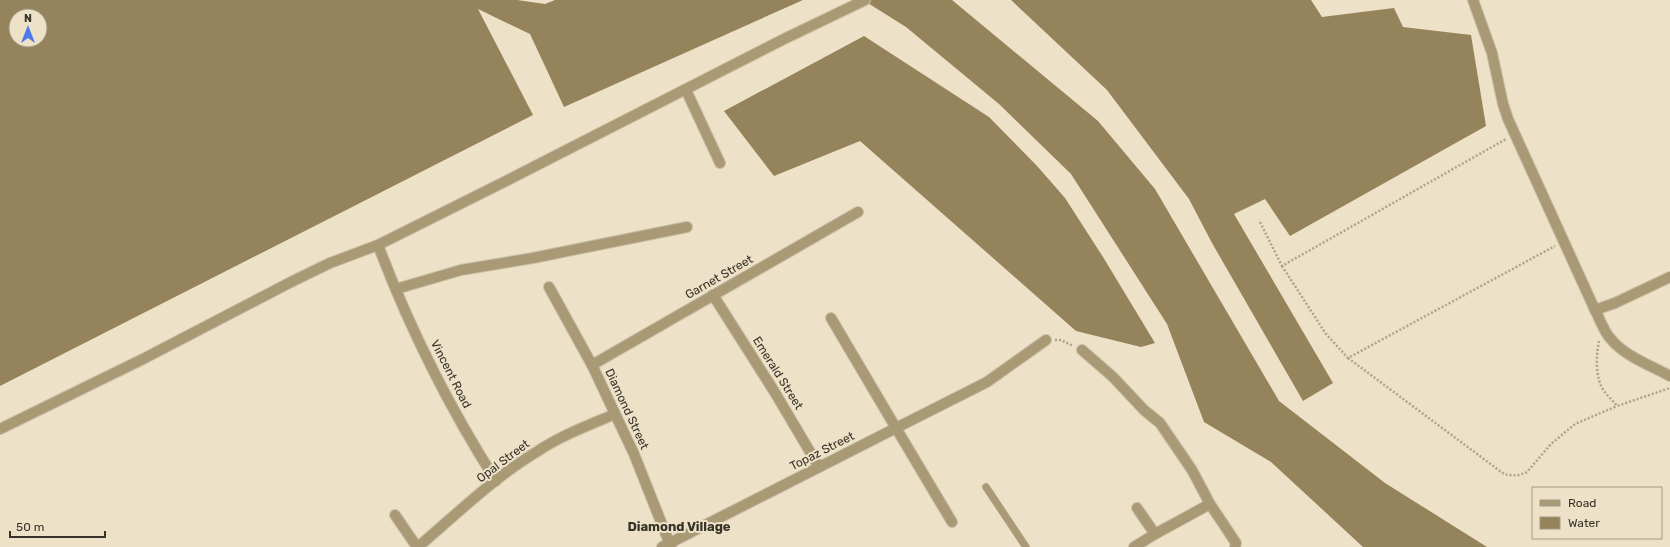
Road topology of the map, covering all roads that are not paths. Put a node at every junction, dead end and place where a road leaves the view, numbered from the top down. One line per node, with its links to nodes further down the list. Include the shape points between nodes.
1 (865, 0): 3 (street)
2 (1473, 0): 12 (street, via 1492,53 1503,104)
3 (686, 90): 4 (street); 7 (street)
4 (720, 163)
5 (858, 212): 11 (street, Garnet Street)
6 (687, 227): 10 (street, via 460,270)
7 (378, 245): 10 (street, Vincent Road); 20 (street, via 330,263)
8 (1670, 277): 12 (street, via 1621,301)
9 (549, 287): 16 (street, Diamond Street)
10 (396, 289): 22 (street, Vincent Road, via 423,349 469,438)
11 (713, 295): 16 (street, Garnet Street); 21 (street, Emerald Street, via 774,390)
12 (1595, 310): 17 (street, via 1616,344)
13 (831, 318): 19 (street)
14 (1046, 340): 19 (street, Topaz Street, via 987,382)
15 (1082, 350): 24 (street, via 1160,423 1192,470)
16 (592, 365): 18 (street, Diamond Street)
17 (1670, 376)
18 (615, 414): 22 (street, Opal Street, via 559,438); 29 (street, Diamond Street, via 646,479)
19 (896, 428): 21 (street, Topaz Street); 27 (street)
20 (0, 429)
21 (819, 467): 29 (street, Topaz Street)
22 (496, 481): 30 (street, Opal Street)
23 (986, 487): 31 (lane)
24 (1210, 504): 28 (street); 33 (street, via 1236,543)
25 (1136, 508): 28 (street)
26 (395, 515): 30 (street)
27 (952, 522)
28 (1155, 534): 32 (street)
29 (668, 546)
30 (417, 547)
31 (1026, 547)
32 (1134, 547)
33 (1235, 547)

